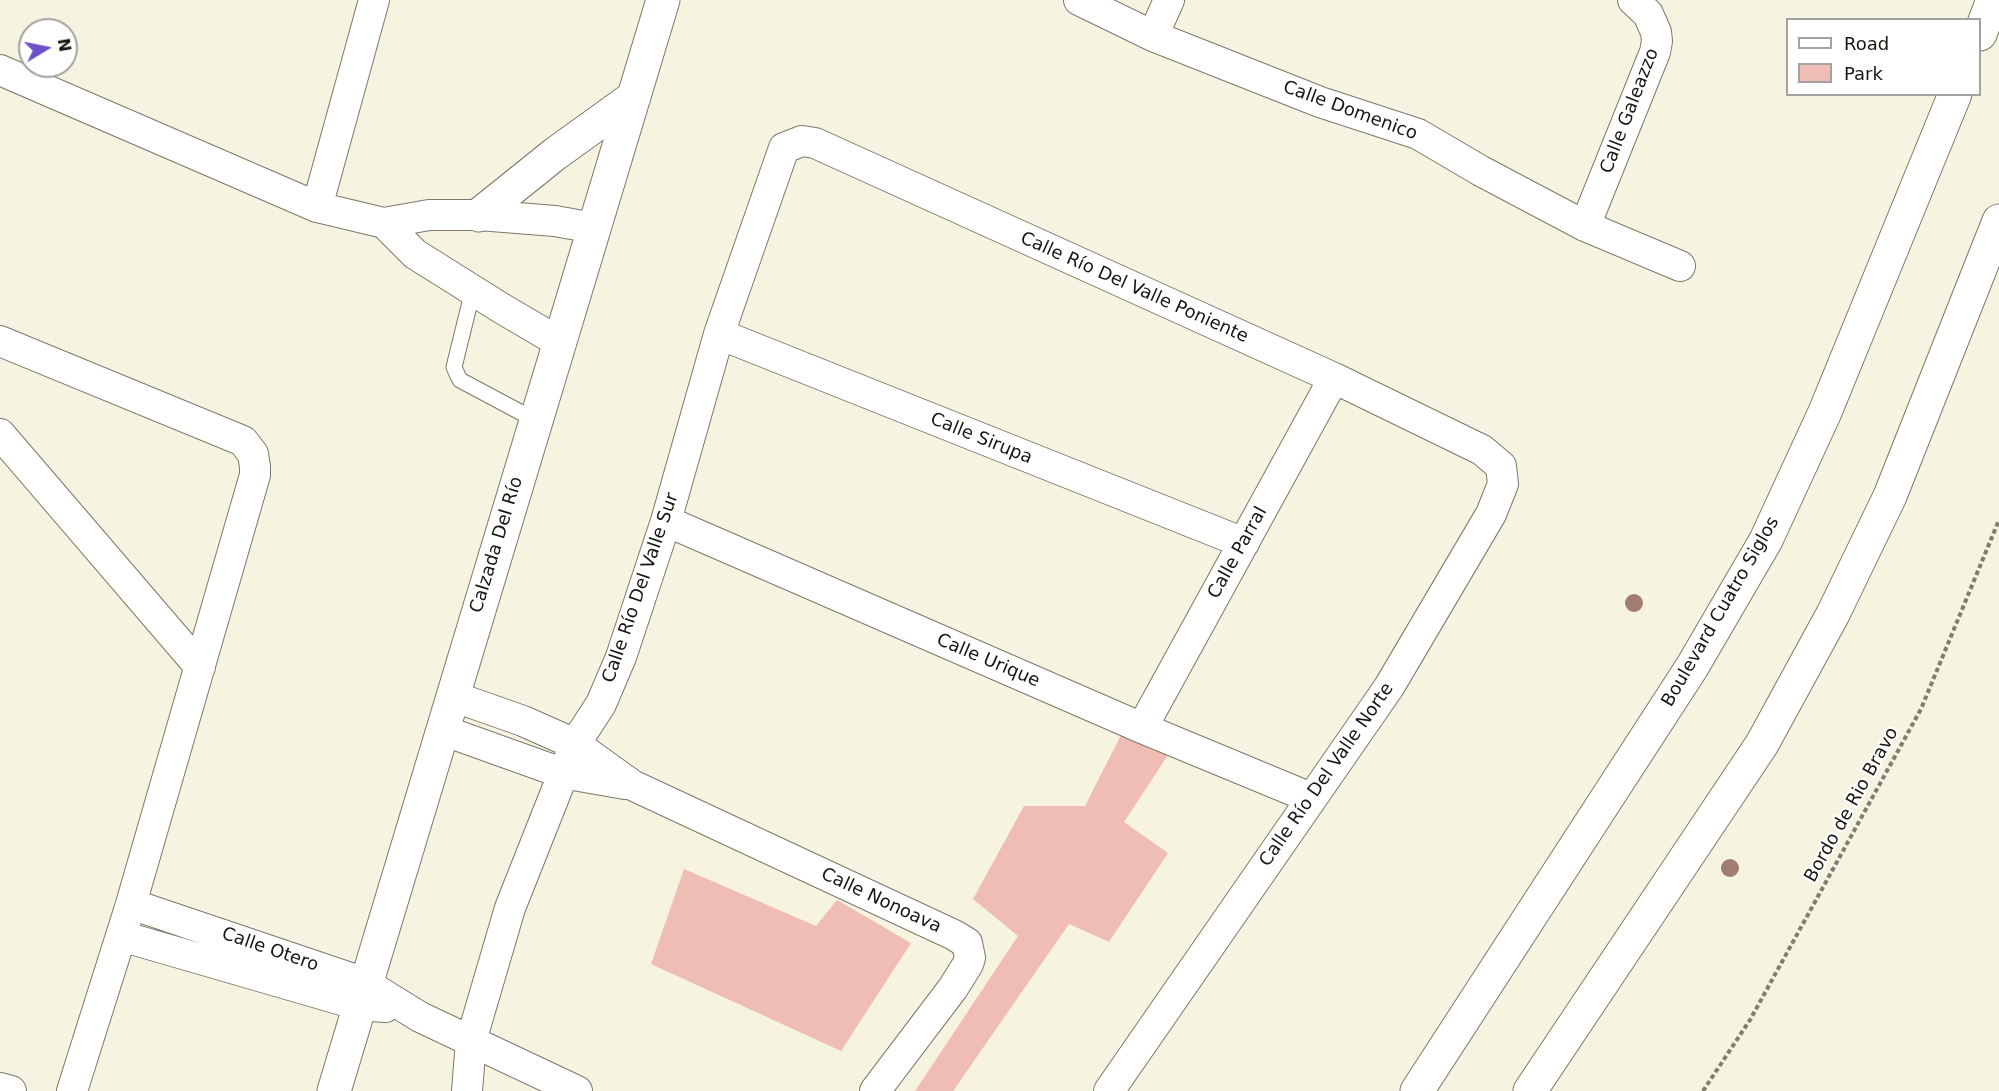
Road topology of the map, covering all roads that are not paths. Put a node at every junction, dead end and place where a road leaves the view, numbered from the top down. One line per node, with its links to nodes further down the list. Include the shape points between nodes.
1 (374, 0): 13 (street)
2 (663, 0): 11 (main road, Calzada Del Río)
3 (1079, 0): 8 (street, Calle Domenico)
4 (1169, 0): 8 (street)
5 (1633, 0): 17 (street, Calle Galeazzo, via 1652,20 1657,41 1655,52)
6 (1993, 0): 7 (main road)
7 (1981, 31)
8 (1153, 36): 17 (street, Calle Domenico, via 1320,102 1418,134)
9 (0, 70): 13 (street)
10 (1954, 96): 50 (main road, Boulevard Cuatro Siglos, via 1825,412 1766,540 1692,667)
11 (634, 97): 14 (main road); 18 (main road, Calzada Del Río)
12 (784, 148): 21 (street, Calle Río Del Valle Sur); 24 (street, Calle Río Del Valle Poniente, via 802,141 815,143)
13 (317, 207): 16 (street)
14 (479, 215): 16 (street, via 429,215); 18 (street)
15 (1999, 221): 51 (main road, via 1890,496 1833,614 1761,744)
16 (384, 223): 20 (street, via 416,254)
17 (1585, 226): 19 (street, Calle Domenico)
18 (594, 228): 23 (main road, Calzada Del Río)
19 (1680, 266)
20 (473, 290): 23 (street); 25 (lane, via 454,367 457,374 460,380)
21 (718, 334): 28 (street, Calle Río Del Valle Sur); 29 (street, Calle Sirupa)
22 (0, 341): 30 (street, via 243,441 253,454 255,476)
23 (559, 342): 25 (main road, Calzada Del Río)
24 (1334, 378): 27 (street, Calle Río Del Valle Poniente); 29 (street, Calle Parral)
25 (535, 420): 31 (main road, Calzada Del Río)
26 (0, 434): 30 (street)
27 (1482, 450): 37 (street, Calle Río Del Valle Norte, via 1501,466 1504,475 1491,514 1389,687)
28 (666, 521): 32 (street, Calle Urique); 34 (street, Calle Río Del Valle Sur, via 621,657 601,704)
29 (1244, 543): 32 (street, Calle Parral)
30 (200, 667): 38 (street)
31 (453, 696): 33 (main road, Calzada Del Río); 34 (street, Calle Nonoava, via 523,720)
32 (1142, 728): 37 (street, Calle Urique)
33 (442, 730): 35 (street, Calle Nonoava); 40 (main road, Calzada Del Río)
34 (574, 744): 35 (street, Calle Río Del Valle Sur); 36 (street, Calle Nonoava)
35 (562, 773): 36 (street, Calle Nonoava); 41 (street, Calle Río Del Valle Sur, via 510,908)
36 (632, 785): 48 (street, Calle Nonoava, via 967,943 968,964)
37 (1311, 798): 49 (street, Calle Río Del Valle Norte)
38 (131, 904): 39 (street); 40 (street, Calle Otero)
39 (121, 936): 40 (street, Calle Otero); 44 (street)
40 (362, 994): 41 (street, Calle Otero, via 403,1008); 45 (main road, Calzada Del Río)
41 (471, 1041): 46 (street, Calle Río Del Valle Sur); 47 (street, Calle Otero)
42 (0, 1088): 43 (street)
43 (11, 1091)
44 (72, 1091)
45 (334, 1091)
46 (467, 1091)
47 (577, 1091)
48 (875, 1091)
49 (1109, 1091)
50 (1417, 1091)
51 (1530, 1091)

